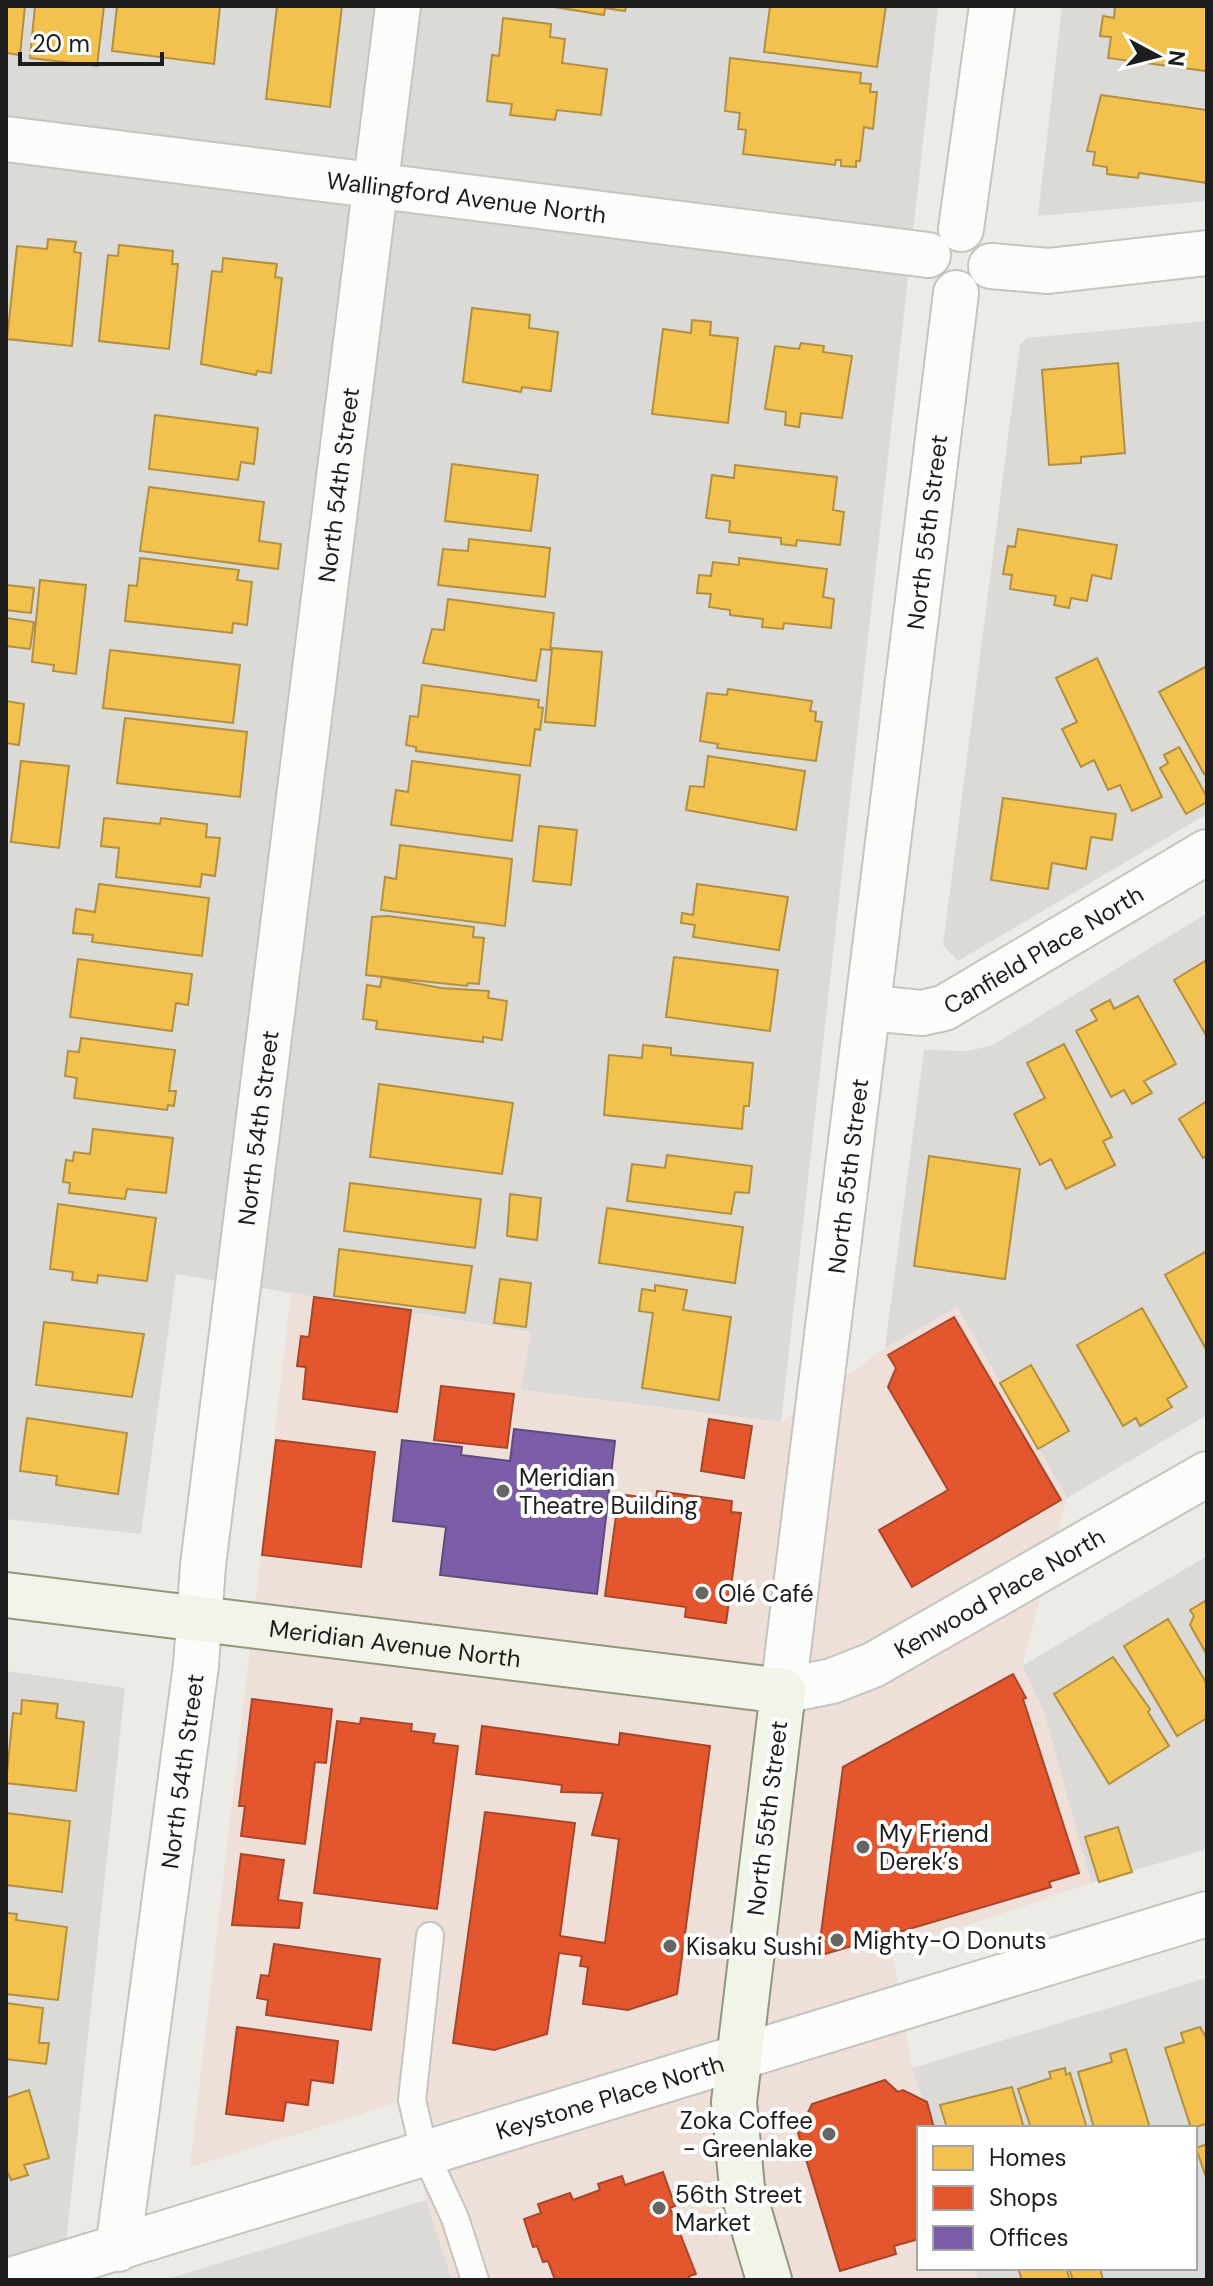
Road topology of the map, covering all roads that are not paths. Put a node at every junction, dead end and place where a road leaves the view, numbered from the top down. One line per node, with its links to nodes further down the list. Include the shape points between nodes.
1 (398, 6): 4 (street, North 54th Street)
2 (992, 6): 5 (street)
3 (6, 139): 4 (street, Wallingford Avenue North)
4 (375, 185): 5 (street, Wallingford Avenue North); 13 (street, North 54th Street)
5 (945, 242): 7 (street, via 982,239); 8 (street, via 933,280)
6 (1207, 253): 7 (street, via 1048,271)
7 (991, 266): 8 (street, via 981,286)
8 (956, 293): 10 (street, North 55th Street)
9 (1207, 852): 10 (street, Canfield Place North, via 944,1008 922,1013)
10 (870, 1008): 14 (street, North 55th Street)
11 (1207, 1474): 14 (street, Kenwood Place North, via 873,1665)
12 (6, 1595): 13 (street, Meridian Avenue North)
13 (199, 1620): 14 (street, Meridian Avenue North); 19 (street, North 54th Street)
14 (783, 1691): 17 (street, North 55th Street)
15 (1207, 1914): 17 (street, Keystone Place North)
16 (430, 1936): 18 (lane, via 412,2100)
17 (737, 2058): 18 (street, Keystone Place North); 22 (street, North 55th Street, via 735,2145)
18 (424, 2151): 19 (street, Keystone Place North); 21 (lane, via 455,2218)
19 (118, 2249): 20 (street, Keystone Place North)
20 (11, 2280)
21 (475, 2280)
22 (769, 2280)

